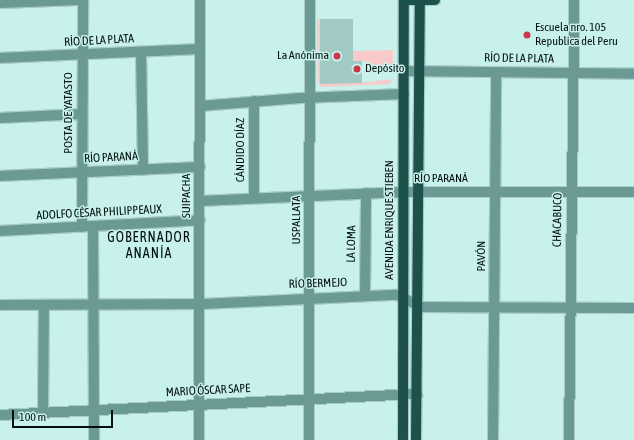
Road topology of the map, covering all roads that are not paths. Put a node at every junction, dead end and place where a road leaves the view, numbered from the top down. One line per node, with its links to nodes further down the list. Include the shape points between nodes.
1 (78, 0): 9 (street)
2 (83, 0): 12 (street, POSTA DE YATASTO)
3 (200, 0): 10 (street, SUIPACHA)
4 (310, 0): 20 (street, USPALLATA)
5 (406, 0): 8 (main road); 14 (main road, AVENIDA ENRIQUE STIEBEN)
6 (435, 0): 8 (main road)
7 (574, 0): 17 (street, CHACABUCO)
8 (420, 1): 15 (main road)
9 (0, 3)
10 (200, 49): 11 (street, RÍO DE LA PLATA); 22 (street, SUIPACHA)
11 (142, 52): 12 (street, RÍO DE LA PLATA); 26 (street)
12 (82, 55): 13 (street, RÍO DE LA PLATA); 23 (street, POSTA DE YATASTO)
13 (0, 58)
14 (404, 71): 15 (street, RÍO DE LA PLATA); 19 (main road, AVENIDA ENRIQUE STIEBEN)
15 (420, 71): 16 (street, RÍO DE LA PLATA); 30 (main road)
16 (496, 72): 17 (street, RÍO DE LA PLATA); 31 (street, PAVÓN)
17 (573, 73): 18 (street, RÍO DE LA PLATA); 32 (street, CHACABUCO)
18 (634, 74)
19 (404, 94): 20 (street); 29 (main road, AVENIDA ENRIQUE STIEBEN)
20 (310, 97): 21 (street); 35 (street, USPALLATA)
21 (254, 101): 22 (street); 36 (street, CÁNDIDO DÍAZ)
22 (200, 106): 25 (street, SUIPACHA)
23 (82, 114): 24 (street); 27 (street, POSTA DE YATASTO)
24 (0, 118)
25 (200, 167): 26 (street, RÍO PARANÁ); 37 (street, SUIPACHA)
26 (143, 170): 27 (street, RÍO PARANÁ)
27 (82, 172): 28 (street, RÍO PARANÁ); 39 (street, POSTA DE YATASTO)
28 (0, 176)
29 (404, 192): 30 (street, RÍO PARANÁ); 34 (street, RÍO PARANÁ); 44 (main road, AVENIDA ENRIQUE STIEBEN)
30 (419, 192): 31 (street, RÍO PARANÁ); 49 (main road)
31 (495, 192): 32 (street, RÍO PARANÁ); 50 (street, PAVÓN)
32 (572, 192): 33 (street, RÍO PARANÁ); 51 (street, CHACABUCO)
33 (634, 192)
34 (366, 193): 35 (street, RÍO PARANÁ); 42 (street, LA LOMA)
35 (310, 196): 36 (street, RÍO PARANÁ); 43 (street, USPALLATA)
36 (254, 198): 37 (street, RÍO PARANÁ)
37 (200, 201): 38 (street, SUIPACHA)
38 (200, 220): 40 (street, ADOLFO CÉSAR PHILIPPEAUX); 45 (street, SUIPACHA)
39 (82, 226): 40 (street, ADOLFO CÉSAR PHILIPPEAUX); 41 (street, ADOLFO CÉSAR PHILIPPEAUX)
40 (93, 226): 48 (street)
41 (0, 231)
42 (365, 296): 43 (street, RÍO BERMEJO); 44 (street, RÍO BERMEJO)
43 (309, 297): 45 (street, RÍO BERMEJO); 55 (street, USPALLATA)
44 (403, 297): 49 (street, RÍO BERMEJO); 54 (main road, AVENIDA ENRIQUE STIEBEN)
45 (199, 304): 48 (street, RÍO BERMEJO); 56 (street, SUIPACHA)
46 (0, 305): 47 (street, RÍO BERMEJO)
47 (44, 305): 48 (street, RÍO BERMEJO); 58 (street)
48 (93, 305): 57 (street)
49 (418, 306): 50 (street); 53 (main road)
50 (494, 307): 51 (street); 65 (street, PAVÓN)
51 (570, 308): 52 (street); 66 (street, CHACABUCO)
52 (634, 308)
53 (417, 394): 54 (street, MARIO ÓSCAR SAPE); 64 (main road)
54 (403, 395): 55 (street, MARIO ÓSCAR SAPE); 63 (main road, AVENIDA ENRIQUE STIEBEN)
55 (309, 399): 56 (street, MARIO ÓSCAR SAPE); 62 (street, USPALLATA)
56 (199, 405): 57 (street, MARIO ÓSCAR SAPE); 61 (street, SUIPACHA)
57 (94, 410): 58 (street, MARIO ÓSCAR SAPE); 60 (street)
58 (43, 413): 59 (street, MARIO ÓSCAR SAPE)
59 (0, 415)
60 (94, 440)
61 (199, 440)
62 (309, 440)
63 (402, 440)
64 (416, 440)
65 (493, 440)
66 (569, 440)

